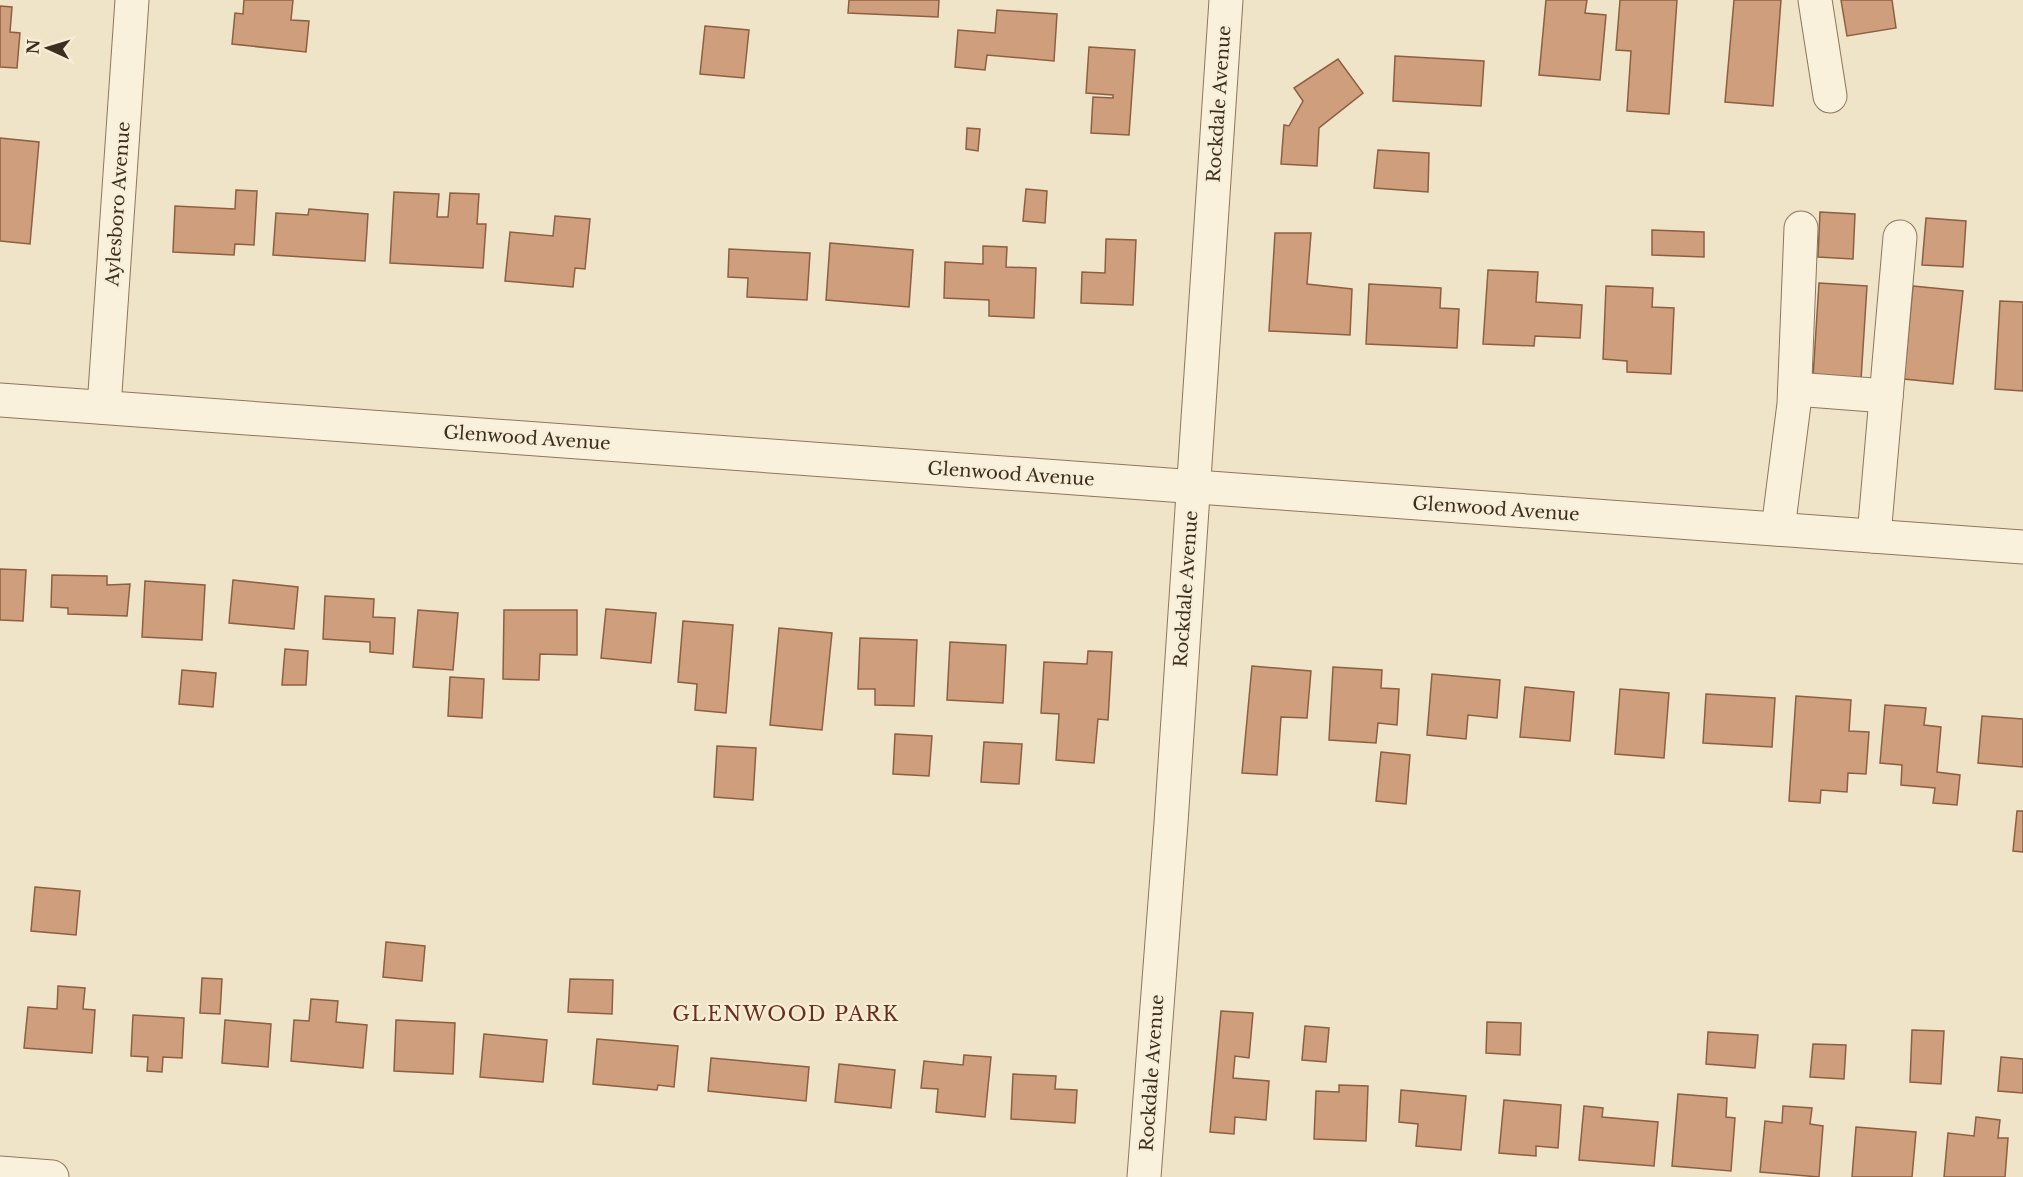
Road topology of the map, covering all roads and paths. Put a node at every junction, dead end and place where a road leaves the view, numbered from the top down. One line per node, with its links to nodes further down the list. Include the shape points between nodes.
1 (132, 0): 10 (street, Aylesboro Avenue)
2 (1226, 0): 11 (street, Rockdale Avenue)
3 (1815, 0): 4 (street)
4 (1830, 96)
5 (1801, 228): 7 (street)
6 (1900, 237): 8 (street)
7 (1795, 389): 8 (street); 12 (street)
8 (1886, 396): 13 (street)
9 (0, 400): 10 (street, Glenwood Avenue)
10 (104, 407): 11 (street, Glenwood Avenue)
11 (1192, 487): 12 (street, Glenwood Avenue); 17 (street, Rockdale Avenue)
12 (1778, 529): 13 (street, Glenwood Avenue)
13 (1874, 536): 14 (street, Glenwood Avenue)
14 (2023, 547)
15 (0, 1173): 16 (street)
16 (52, 1177)
17 (1144, 1177)

